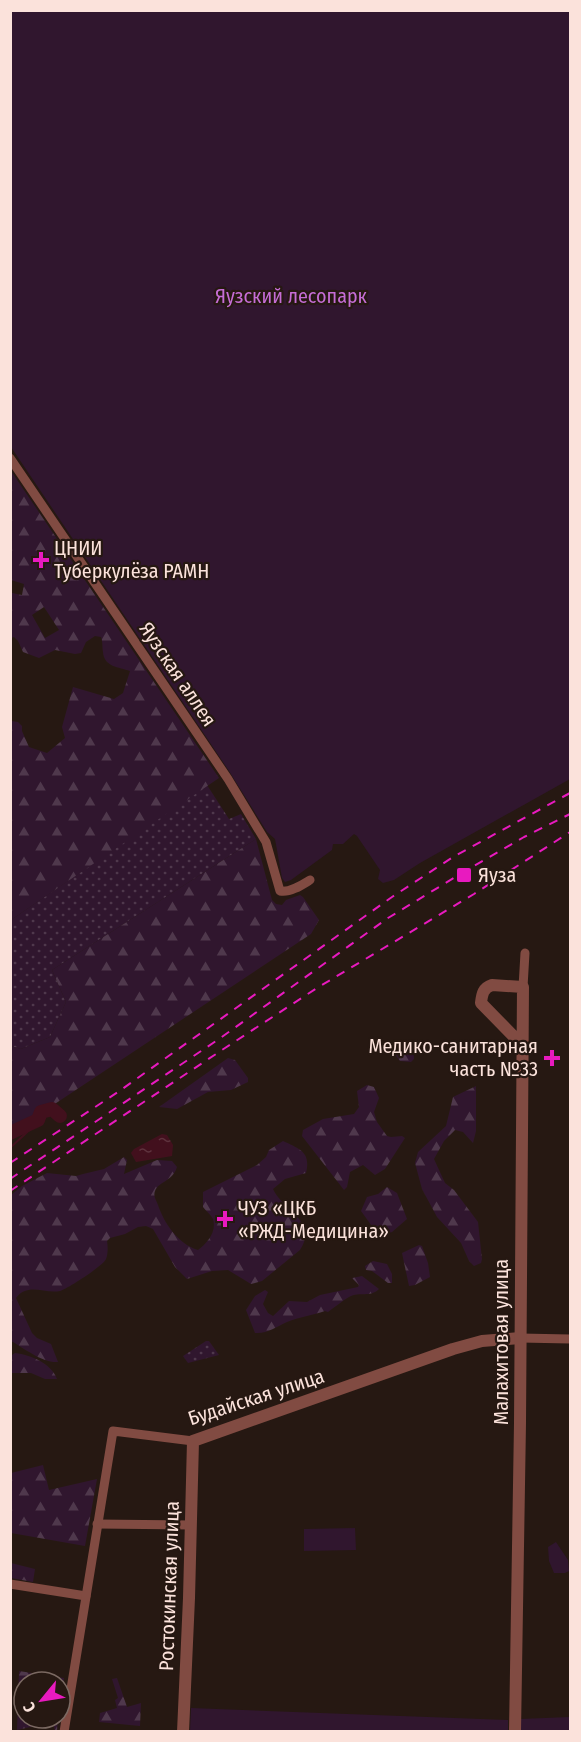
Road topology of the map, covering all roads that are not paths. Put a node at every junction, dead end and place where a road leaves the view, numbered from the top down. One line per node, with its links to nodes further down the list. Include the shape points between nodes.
1 (10, 458): 2 (street, Яузская аллея, via 228,779 266,842 280,891)
2 (310, 880)
3 (525, 953): 4 (street, Малахитовая улица)
4 (523, 987): 5 (street, Малахитовая улица); 5 (street, via 492,985 482,993 481,1003)
5 (522, 1046): 6 (street, Малахитовая улица)
6 (520, 1338): 7 (street, Будайская улица); 8 (street, Будайская улица, via 483,1341 453,1349); 15 (street, Малахитовая улица)
7 (570, 1339)
8 (193, 1441): 9 (street, Будайская улица, via 113,1431); 10 (street, Ростокинская улица)
9 (97, 1524): 10 (street); 12 (street, Будайская улица)
10 (191, 1526): 14 (street, Ростокинская улица)
11 (10, 1584): 12 (street)
12 (86, 1596): 13 (street, Будайская улица)
13 (64, 1731)
14 (183, 1731)
15 (515, 1731)

